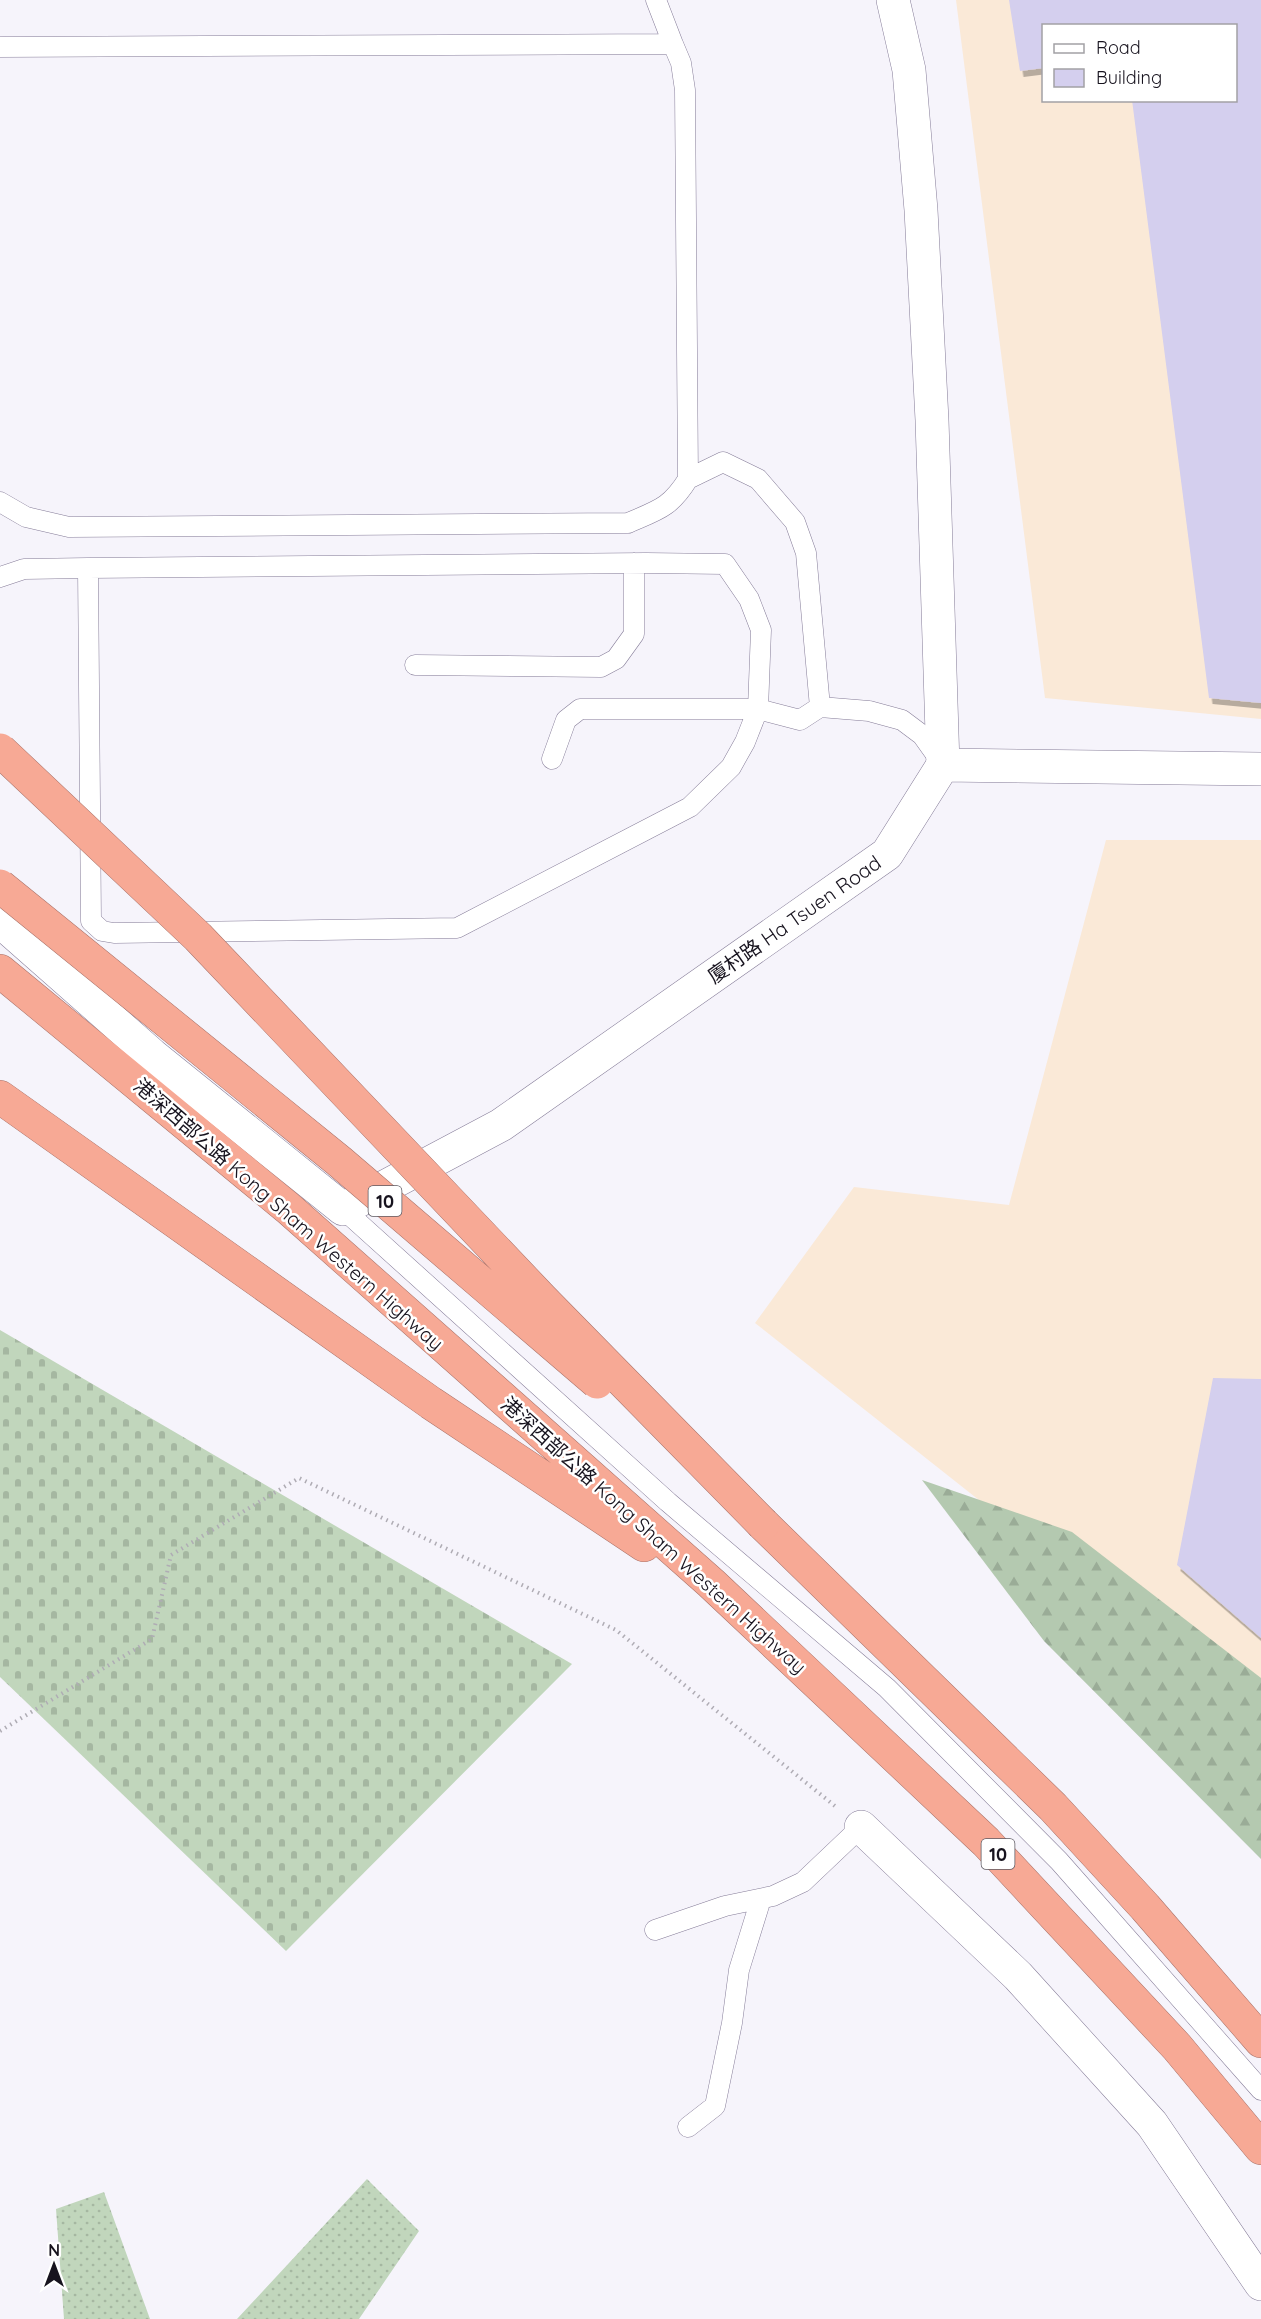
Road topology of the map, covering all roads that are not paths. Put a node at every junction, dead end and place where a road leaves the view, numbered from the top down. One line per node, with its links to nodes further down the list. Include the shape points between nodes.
1 (656, 0): 3 (lane)
2 (893, 0): 15 (street, via 909,69 921,210)
3 (673, 44): 4 (lane); 5 (lane, via 685,90)
4 (0, 47)
5 (688, 479): 6 (lane, via 667,506 628,523 69,527 26,517); 11 (lane, via 723,462 758,479 795,522 806,553)
6 (0, 502)
7 (634, 563): 8 (lane); 10 (lane, via 634,634 616,659 601,667); 12 (lane, via 725,564 749,599 761,630)
8 (88, 568): 9 (lane, via 24,569); 12 (lane, via 91,921 102,931 457,928 690,807 731,767)
9 (0, 577)
10 (416, 665)
11 (819, 707): 12 (lane, via 800,720); 15 (lane, via 869,711 902,720 922,735)
12 (758, 709): 14 (lane, via 580,709 566,720)
13 (0, 750): 22 (highway, bridge, via 198,937)
14 (552, 759)
15 (944, 765): 16 (street); 21 (street, 廈村路 Ha Tsuen Road, via 887,854 501,1125)
16 (1261, 769)
17 (0, 886): 22 (highway, 10, bridge, via 339,1161)
18 (0, 921): 21 (street, via 152,1055)
19 (0, 971): 23 (highway, 港深西部公路 Kong Sham Western Highway / 10, via 288,1208)
20 (0, 1097): 23 (highway, via 441,1409 628,1536)
21 (343, 1209): 28 (lane, via 668,1503 887,1688 1059,1861)
22 (763, 1524): 27 (highway, 10, via 1053,1807)
23 (711, 1583): 30 (highway, 港深西部公路 Kong Sham Western Highway / 10, via 986,1842 1177,2047)
24 (861, 1827): 25 (lane, via 803,1882); 31 (street, via 1018,1976 1152,2124)
25 (761, 1899): 26 (lane, via 725,1906); 29 (lane, via 739,1970 715,2106)
26 (655, 1930)
27 (1261, 2041)
28 (1261, 2090)
29 (688, 2127)
30 (1261, 2148)
31 (1261, 2284)

